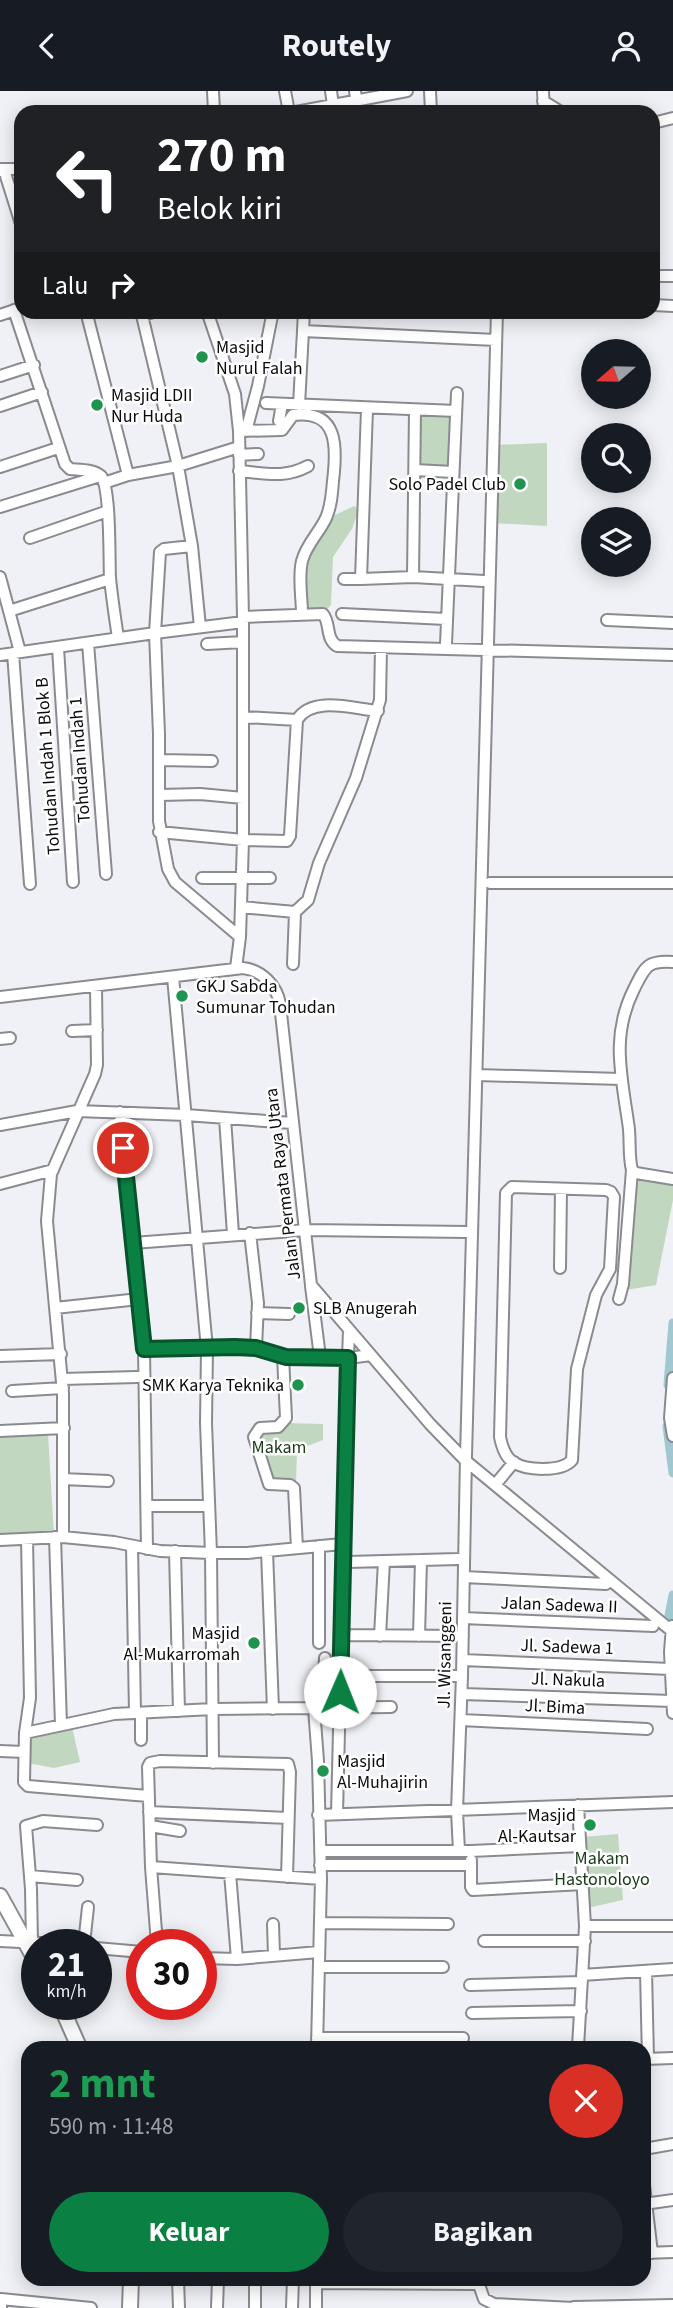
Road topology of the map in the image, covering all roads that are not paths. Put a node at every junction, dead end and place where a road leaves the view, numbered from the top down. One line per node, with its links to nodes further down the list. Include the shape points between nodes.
1 (407, 91): 2 (street)
2 (357, 101)
3 (0, 170): 4 (street)
4 (14, 202)
5 (21, 319): 14 (street)
6 (88, 319): 36 (street)
7 (142, 319): 32 (street)
8 (210, 319): 26 (street)
9 (271, 319): 26 (street)
10 (304, 319): 12 (street)
11 (497, 319): 13 (street, Jl. Wisanggeni)
12 (303, 331): 13 (street); 20 (street)
13 (496, 340): 65 (street, Jl. Wisanggeni)
14 (34, 365): 15 (street); 16 (street)
15 (0, 376)
16 (42, 392): 21 (street); 27 (street)
17 (457, 393): 24 (street)
18 (265, 403): 19 (street)
19 (282, 404): 20 (street); 25 (street)
20 (299, 405): 22 (street)
21 (0, 406)
22 (367, 409): 23 (street); 47 (street)
23 (415, 409): 24 (street); 33 (street)
24 (456, 411): 35 (street)
25 (279, 421)
26 (243, 431): 28 (street); 50 (street, via 282,430 293,415 311,414 324,421 334,437 330,505 301,565)
27 (58, 448): 31 (street); 37 (street, via 70,469 85,469)
28 (239, 451): 29 (street); 32 (street); 34 (street)
29 (258, 454)
30 (308, 466): 34 (street, via 284,475)
31 (0, 467)
32 (178, 467): 36 (street); 41 (street)
33 (415, 470): 35 (street); 43 (street)
34 (239, 471): 52 (street)
35 (453, 472): 44 (street)
36 (128, 475): 37 (street)
37 (102, 479): 38 (street); 39 (street)
38 (0, 507)
39 (108, 511): 40 (street); 45 (street)
40 (30, 538)
41 (192, 546): 56 (street); 57 (street, via 160,551)
42 (0, 577): 49 (street)
43 (413, 577): 44 (street); 47 (street)
44 (448, 578): 48 (street); 53 (street)
45 (110, 579): 49 (street); 58 (street)
46 (344, 579): 47 (street)
47 (361, 579)
48 (484, 581)
49 (9, 611): 66 (street)
50 (302, 614): 52 (street); 64 (street, via 325,615 329,638 337,646)
51 (342, 614): 53 (street)
52 (243, 619): 56 (street); 59 (street)
53 (446, 619): 62 (street)
54 (607, 620): 55 (street)
55 (673, 623)
56 (200, 627): 57 (street)
57 (155, 633): 58 (street); 72 (street)
58 (118, 638): 60 (street)
59 (243, 642): 61 (street); 70 (street)
60 (88, 643): 63 (street); 78 (street, Tohudan Indah 1)
61 (207, 644)
62 (446, 644)
63 (58, 647): 66 (street); 82 (street, Tohudan Indah 1 Blok B)
64 (382, 648): 65 (street); 69 (street)
65 (488, 651): 68 (street); 97 (street, Jl. Wisanggeni)
66 (17, 653): 67 (street); 85 (street)
67 (0, 655)
68 (673, 655)
69 (378, 711): 71 (street, via 317,706 305,710); 87 (street, via 311,893)
70 (243, 717): 71 (street); 75 (street)
71 (297, 720): 77 (street, via 288,840)
72 (160, 760): 73 (street); 74 (street)
73 (212, 761)
74 (160, 795): 75 (street); 76 (street)
75 (243, 798): 77 (street)
76 (159, 832): 77 (street); 88 (street, via 175,882)
77 (243, 841): 80 (street)
78 (106, 874)
79 (202, 878): 80 (street)
80 (241, 878): 81 (street); 86 (street)
81 (270, 879)
82 (73, 881)
83 (490, 883): 84 (street)
84 (673, 883)
85 (30, 884)
86 (241, 907): 87 (street); 88 (street)
87 (295, 912): 90 (street)
88 (240, 939): 91 (street)
89 (673, 962): 98 (street, via 648,965 627,1003 620,1032)
90 (293, 964)
91 (236, 968): 92 (street); 103 (street, Jalan Permata Raya Utara, via 258,972 277,990)
92 (173, 977): 93 (street); 101 (street)
93 (96, 986): 94 (street); 95 (street)
94 (0, 997)
95 (97, 1030): 96 (street); 99 (street, via 95,1074)
96 (72, 1031)
97 (477, 1075): 98 (street); 140 (street, Jl. Wisanggeni)
98 (621, 1079): 106 (street)
99 (77, 1111): 100 (street); 104 (street); 105 (street)
100 (120, 1112): 101 (street); 115 (street)
101 (186, 1115): 102 (street); 114 (street)
102 (225, 1118): 103 (street); 113 (street)
103 (292, 1123): 110 (street, Jalan Permata Raya Utara)
104 (0, 1125)
105 (52, 1170): 108 (street); 120 (street, via 47,1221)
106 (632, 1170): 107 (street); 119 (street)
107 (673, 1179)
108 (0, 1184)
109 (561, 1189): 116 (street); 141 (street, via 515,1187 506,1193 500,1437 506,1455); 141 (street, via 612,1193 610,1269 596,1295 577,1369 572,1460 556,1468)
110 (306, 1230): 111 (street); 112 (street); 117 (street, Jalan Permata Raya Utara)
111 (468, 1232)
112 (250, 1233): 113 (street); 121 (street)
113 (233, 1234): 114 (street)
114 (197, 1237): 115 (street); 126 (street)
115 (133, 1243): 118 (street)
116 (561, 1268)
117 (311, 1285): 123 (street, Jalan Permata Raya Utara); 131 (street)
118 (139, 1299): 120 (street); 125 (street)
119 (619, 1299)
120 (55, 1308): 127 (street)
121 (257, 1313): 122 (street); 124 (street)
122 (289, 1314)
123 (349, 1330): 128 (street, Jalan Permata Raya Utara); 132 (street)
124 (256, 1348): 126 (street); 130 (street)
125 (144, 1349): 126 (street); 145 (street)
126 (207, 1349): 146 (street)
127 (61, 1354): 129 (street); 135 (street)
128 (371, 1355): 132 (street); 140 (street, Jalan Permata Raya Utara)
129 (0, 1356)
130 (283, 1356): 131 (street); 153 (street, via 286,1418 278,1427 260,1428 254,1437 269,1483 294,1488)
131 (320, 1357): 132 (street)
132 (348, 1358): 150 (street)
133 (137, 1377): 135 (street)
134 (673, 1378): 139 (street)
135 (62, 1383): 136 (street); 137 (street)
136 (12, 1391)
137 (64, 1428): 138 (street); 142 (street)
138 (0, 1431)
139 (673, 1436)
140 (466, 1455): 144 (street, Jalan Permata Raya Utara); 162 (street, Jl. Wisanggeni)
141 (514, 1462): 144 (street)
142 (64, 1479): 143 (street); 147 (street)
143 (108, 1481)
144 (496, 1483): 166 (street, Jalan Permata Raya Utara)
145 (148, 1506): 146 (street); 154 (street)
146 (208, 1506): 157 (street)
147 (59, 1537): 148 (street); 151 (street); 188 (street)
148 (27, 1539): 149 (street); 190 (street, via 30,1698)
149 (0, 1540)
150 (342, 1544): 152 (street); 183 (street)
151 (132, 1546): 154 (street); 185 (street)
152 (319, 1546): 153 (street); 171 (street)
153 (297, 1548): 156 (street)
154 (148, 1549): 155 (street)
155 (175, 1551): 157 (street); 184 (street)
156 (267, 1551): 157 (street); 182 (street)
157 (211, 1553): 181 (street)
158 (458, 1559): 159 (street)
159 (421, 1560): 160 (street); 169 (street)
160 (384, 1561): 161 (street); 168 (street)
161 (348, 1562)
162 (464, 1577): 163 (street); 164 (street, Jl. Wisanggeni)
163 (606, 1584)
164 (463, 1618): 165 (street, Jalan Sadewa II); 170 (street, Jl. Wisanggeni)
165 (653, 1626)
166 (672, 1628): 174 (street)
167 (346, 1635): 168 (street)
168 (380, 1636): 169 (street)
169 (419, 1636): 170 (street)
170 (463, 1636): 173 (street, Jl. Wisanggeni)
171 (319, 1643)
172 (325, 1658): 180 (street)
173 (463, 1660): 174 (street, Jl. Sadewa 1); 176 (street, Jl. Wisanggeni)
174 (670, 1669): 178 (street)
175 (351, 1676): 176 (street)
176 (463, 1676): 177 (street, Jl. Wisanggeni)
177 (462, 1694): 178 (street, Jl. Nakula); 187 (street, Jl. Wisanggeni)
178 (672, 1701): 186 (street)
179 (391, 1707): 183 (street)
180 (318, 1708): 182 (street); 183 (street); 201 (street)
181 (213, 1709): 182 (street); 184 (street); 194 (street)
182 (274, 1709)
183 (340, 1709): 200 (street)
184 (179, 1711): 185 (street)
185 (138, 1713): 188 (street); 191 (street)
186 (673, 1713)
187 (461, 1720): 189 (street, Jl. Bima); 198 (street, Jl. Wisanggeni)
188 (61, 1725): 190 (street)
189 (647, 1729)
190 (25, 1733): 193 (street)
191 (141, 1740)
192 (0, 1751): 193 (street)
193 (24, 1752): 195 (street, via 24,1782 28,1786)
194 (213, 1763): 195 (street, via 150,1763); 202 (street, via 288,1764)
195 (148, 1796): 199 (street)
196 (673, 1803): 197 (street)
197 (578, 1805): 198 (street); 206 (street)
198 (457, 1811): 200 (street); 210 (street, Jl. Wisanggeni)
199 (149, 1812): 202 (street); 204 (street)
200 (337, 1814): 201 (street)
201 (318, 1815): 207 (street)
202 (288, 1818): 219 (street)
203 (97, 1825): 218 (street, via 43,1821 28,1825)
204 (150, 1826): 205 (street); 216 (street)
205 (180, 1831)
206 (580, 1846): 211 (street); 222 (street)
207 (320, 1851): 208 (street); 212 (street)
208 (354, 1851): 209 (street); 213 (street)
209 (385, 1851): 210 (street); 214 (street)
210 (459, 1851): 211 (street)
211 (471, 1851): 215 (street)
212 (320, 1864): 213 (street); 220 (street)
213 (354, 1864): 214 (street)
214 (384, 1864): 215 (street)
215 (471, 1865): 222 (street, via 473,1890)
216 (151, 1867): 217 (street); 232 (street)
217 (230, 1873): 219 (street); 241 (street)
218 (30, 1876): 221 (street); 230 (street)
219 (287, 1877): 220 (street)
220 (321, 1879): 225 (street)
221 (77, 1880)
222 (583, 1884): 228 (street)
223 (0, 1896): 233 (main road)
224 (88, 1907): 231 (street)
225 (320, 1923): 227 (street); 238 (street)
226 (273, 1924): 239 (street)
227 (448, 1924)
228 (585, 1926): 229 (street); 237 (street)
229 (673, 1926)
230 (28, 1929)
231 (86, 1929)
232 (156, 1929)
233 (21, 1930)
234 (0, 1941): 235 (street)
235 (21, 1941)
236 (484, 1941): 237 (street)
237 (585, 1941): 246 (street)
238 (319, 1952): 239 (street); 242 (street)
239 (274, 1955): 241 (street)
240 (217, 1958): 241 (street)
241 (237, 1959)
242 (319, 1967): 243 (street); 253 (street)
243 (443, 1968)
244 (673, 1969): 245 (street)
245 (646, 1971): 246 (street); 256 (street)
246 (581, 1979): 247 (street); 248 (street)
247 (470, 1985)
248 (580, 2011): 249 (street); 255 (street)
249 (472, 2013)
250 (68, 2020): 252 (main road)
251 (463, 2038): 254 (street)
252 (76, 2041)
253 (317, 2041)
254 (375, 2041)
255 (578, 2041)
256 (646, 2041)
257 (673, 2058): 258 (street)
258 (651, 2059)
259 (673, 2144): 260 (street)
260 (651, 2148)
261 (673, 2200): 262 (street)
262 (651, 2202)
263 (673, 2252): 264 (street)
264 (651, 2253)
265 (131, 2286): 277 (main road)
266 (178, 2286): 278 (street)
267 (218, 2286): 279 (street)
268 (255, 2286): 280 (street)
269 (293, 2286): 281 (street)
270 (316, 2286): 282 (street)
271 (480, 2286): 274 (street, via 484,2299 494,2304)
272 (0, 2298): 275 (street); 276 (street)
273 (673, 2305): 274 (street)
274 (574, 2307)
275 (1, 2308)
276 (91, 2308)
277 (130, 2308)
278 (179, 2308)
279 (217, 2308)
280 (255, 2308)
281 (292, 2308)
282 (316, 2308)

